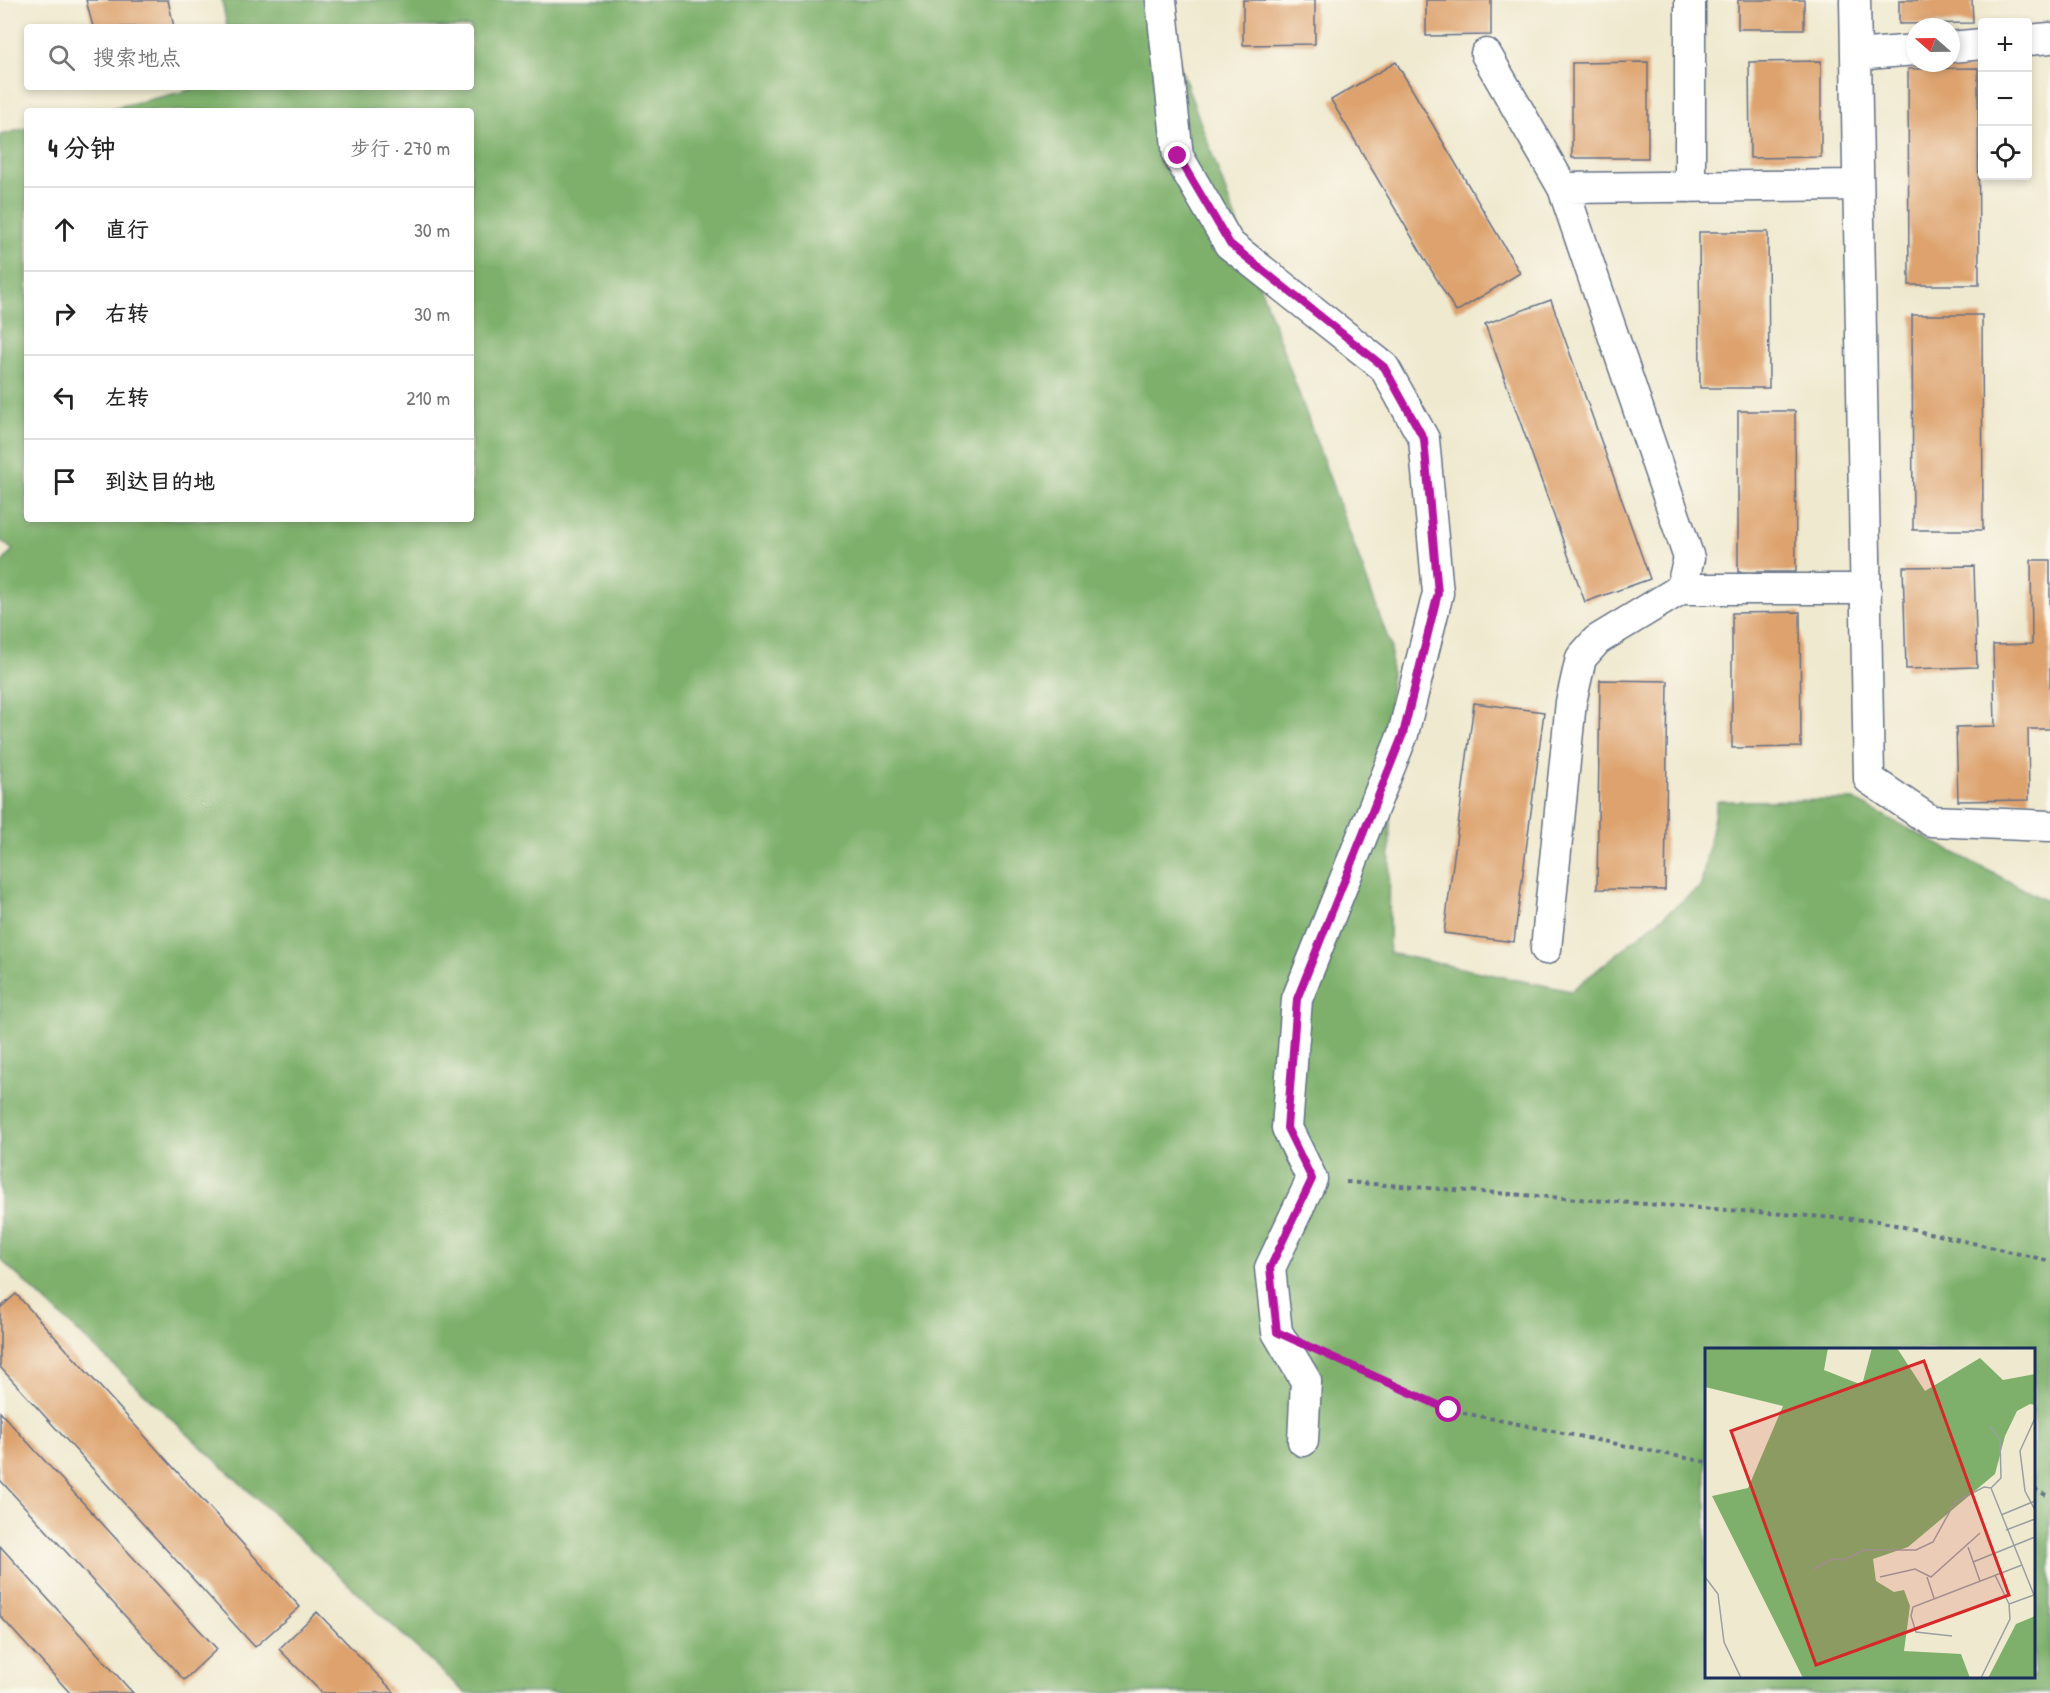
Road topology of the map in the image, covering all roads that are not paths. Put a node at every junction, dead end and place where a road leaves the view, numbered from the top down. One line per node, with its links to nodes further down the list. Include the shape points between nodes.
1 (1161, 0): 18 (street, via 1178,156 1230,244 1384,367 1424,439 1438,593 1403,734 1297,999 1287,1128 1312,1179 1270,1268 1277,1332 1306,1381)
2 (1690, 0): 12 (street)
3 (1855, 0): 10 (street)
4 (2050, 38): 5 (street)
5 (2032, 40)
6 (1978, 44): 7 (street)
7 (1960, 46)
8 (1906, 51): 10 (street)
9 (1486, 54): 13 (street)
10 (1856, 55): 11 (street)
11 (1858, 185): 12 (street); 15 (street)
12 (1690, 187): 13 (street)
13 (1563, 188): 14 (street, via 1689,558)
14 (1681, 589): 15 (street); 17 (street, via 1597,640 1581,658 1571,702)
15 (1866, 589): 16 (street, via 1869,779 1931,821)
16 (2050, 826)
17 (1546, 949)
18 (1302, 1441)

